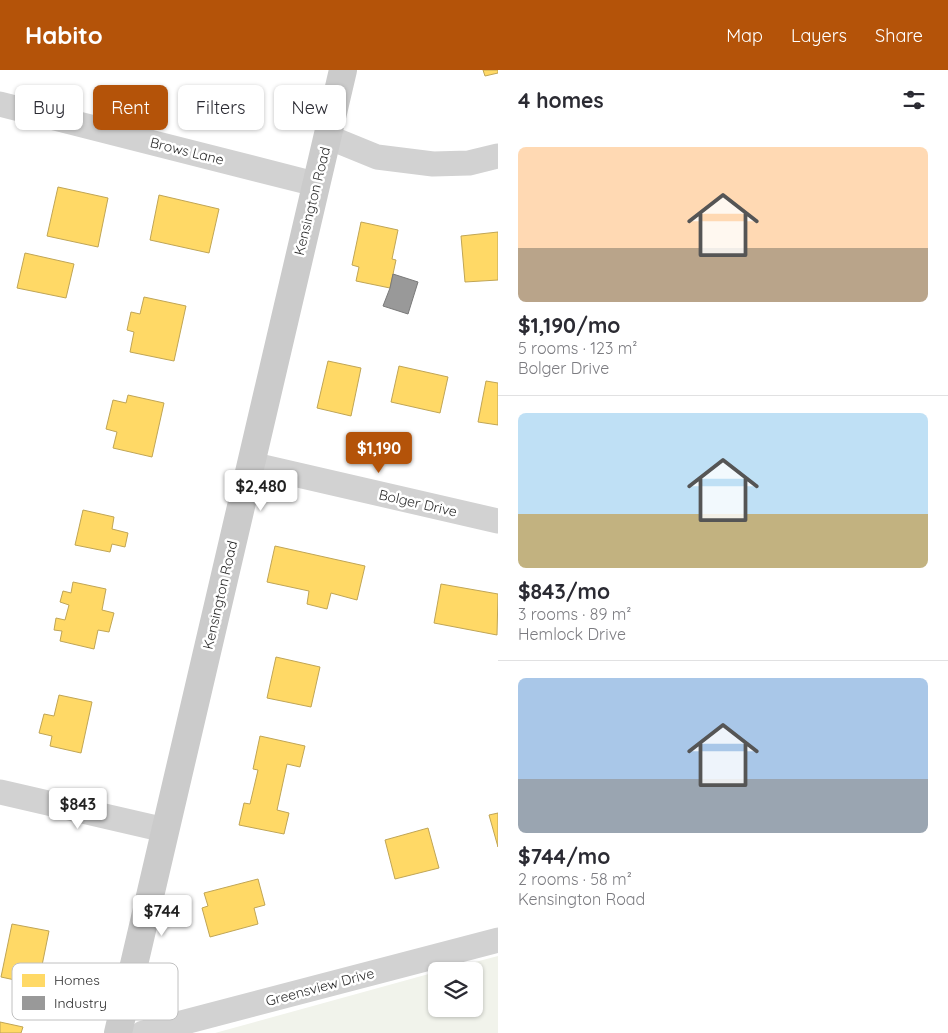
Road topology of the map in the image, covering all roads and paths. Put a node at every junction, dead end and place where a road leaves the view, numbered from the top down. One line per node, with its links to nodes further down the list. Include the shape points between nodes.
1 (343, 70): 3 (street, Kensington Road)
2 (0, 104): 5 (street, Brows Lane)
3 (328, 137): 4 (street, via 377,157 433,164 469,163); 5 (street, Kensington Road)
4 (498, 156)
5 (315, 184): 6 (street, Kensington Road)
6 (250, 464): 7 (street, Bolger Drive); 9 (street, Kensington Road)
7 (498, 521)
8 (0, 792): 9 (street)
9 (165, 830): 11 (street, Kensington Road)
10 (498, 940): 14 (street, Greensview Drive)
11 (134, 963)
12 (121, 1020): 13 (street, Kensington Road)
13 (118, 1033)
14 (143, 1033)

